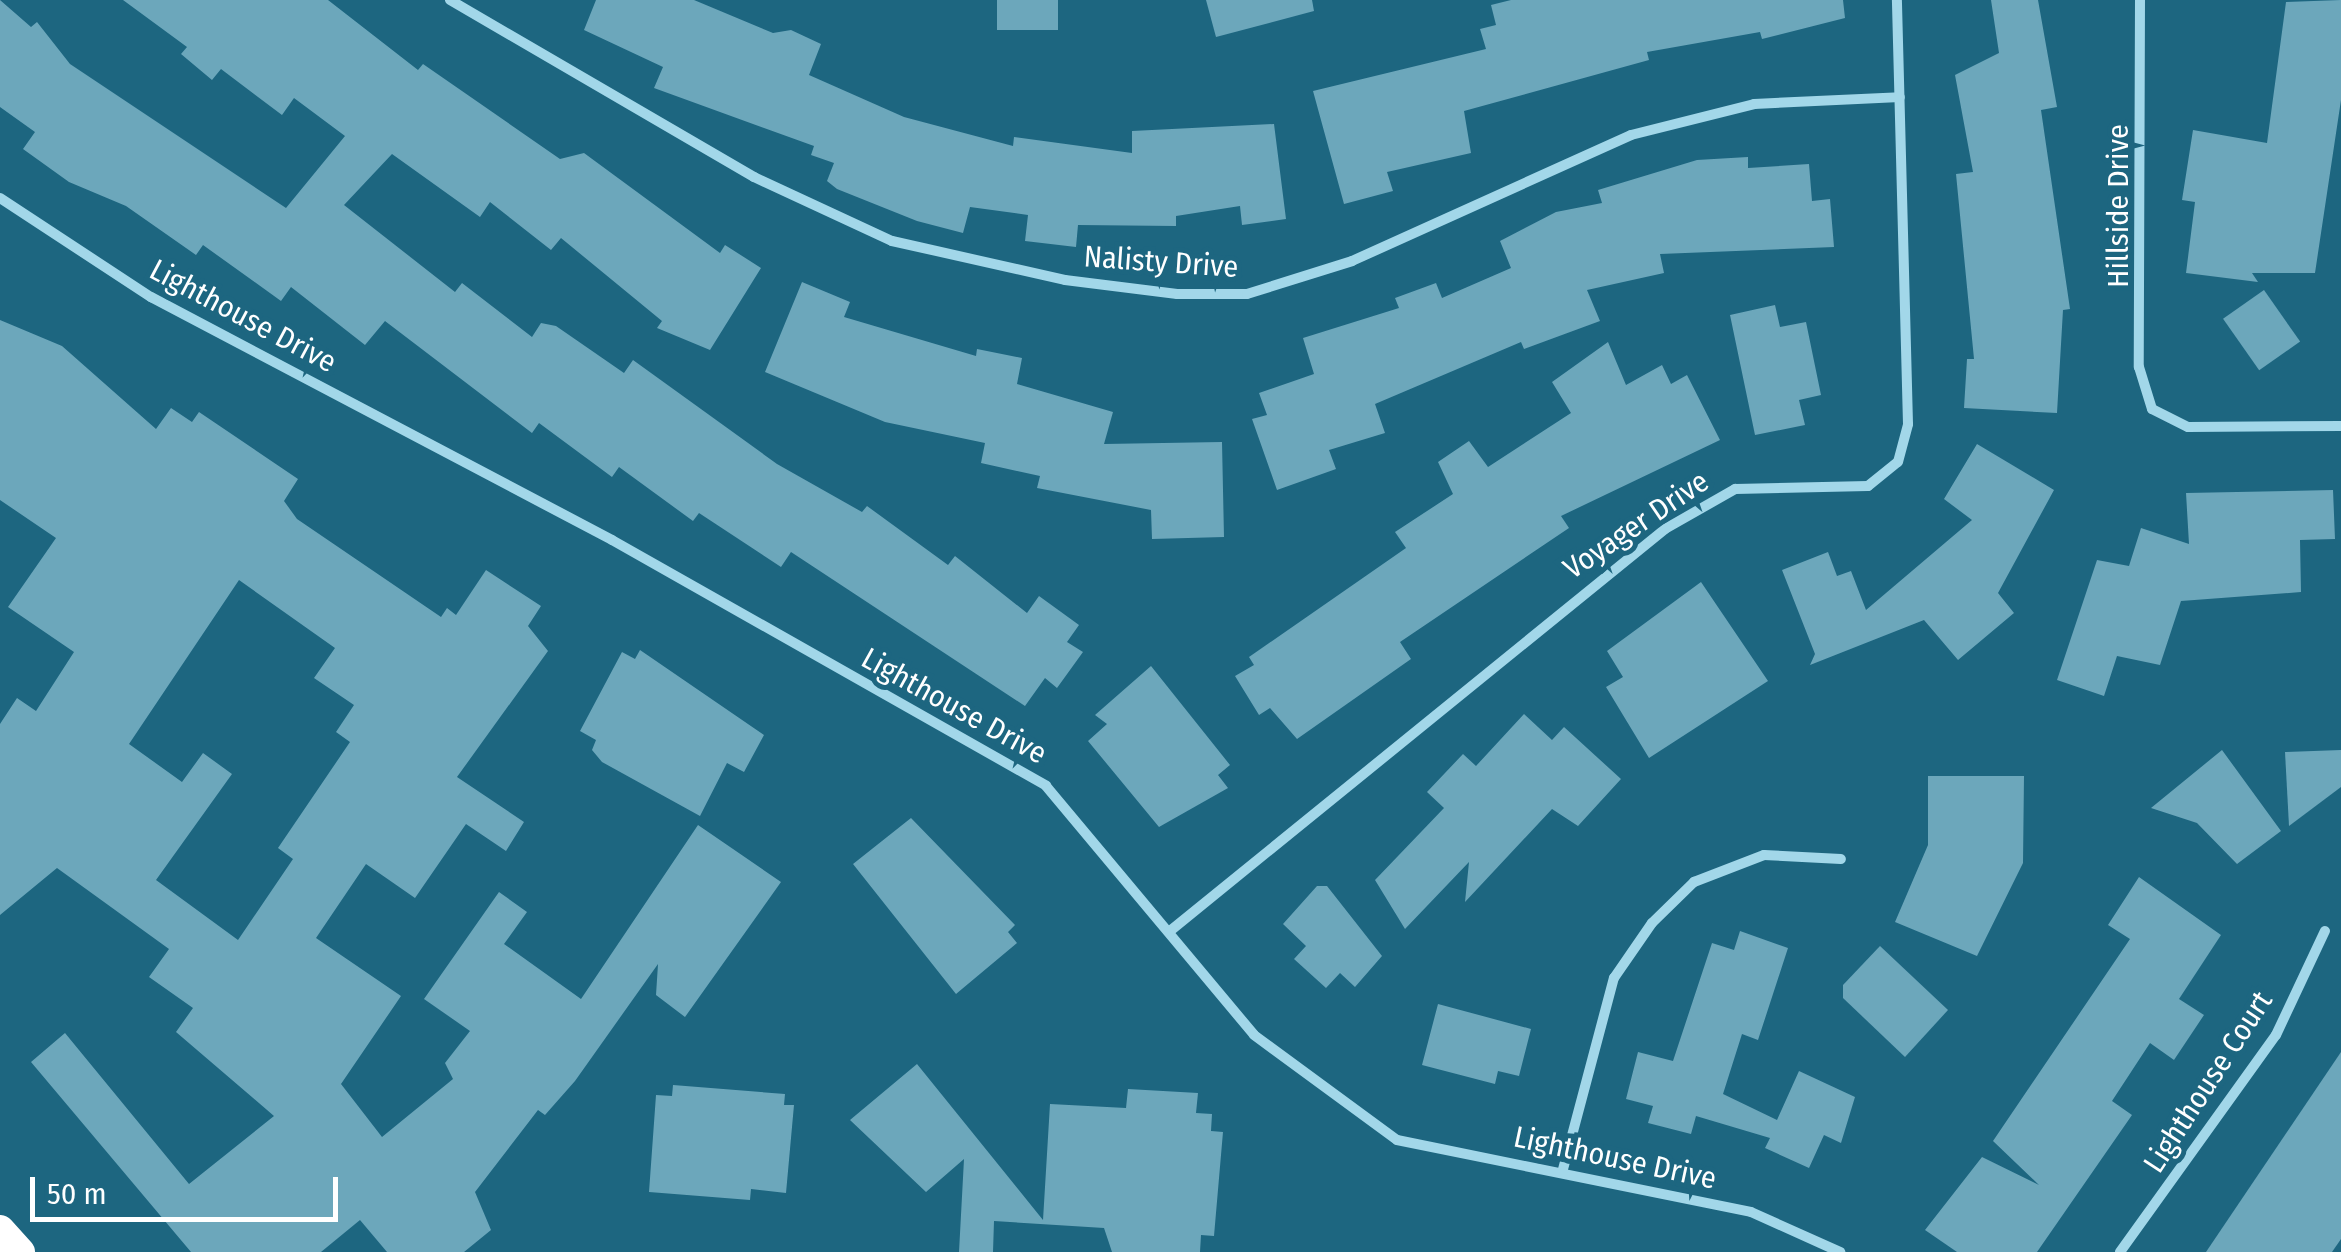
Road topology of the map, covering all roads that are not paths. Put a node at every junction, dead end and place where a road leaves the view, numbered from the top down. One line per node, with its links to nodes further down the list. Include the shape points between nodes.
1 (450, 0): 4 (street, Nalisty Drive, via 754,177 892,241 1064,280 1177,294 1247,294 1352,260 1631,135 1754,104)
2 (1897, 0): 4 (street, Voyager Drive)
3 (2140, 0): 6 (street, Hillside Drive, via 2138,367 2152,409 2188,427)
4 (1900, 97): 8 (street, Voyager Drive, via 1908,424 1898,462 1868,486 1735,489 1665,529)
5 (0, 198): 8 (street, Lighthouse Drive, via 151,297 612,540 1046,786)
6 (2341, 426)
7 (1841, 859): 10 (street, via 1764,855 1694,882 1652,923 1614,978)
8 (1170, 931): 10 (street, Lighthouse Drive, via 1254,1035 1348,1110 1397,1140)
9 (2326, 931): 14 (street, Lighthouse Court, via 2276,1035)
10 (1562, 1173): 13 (street, Lighthouse Drive, via 1751,1212)
11 (0, 1230): 12 (highway)
12 (20, 1252)
13 (1840, 1252)
14 (2120, 1252)

